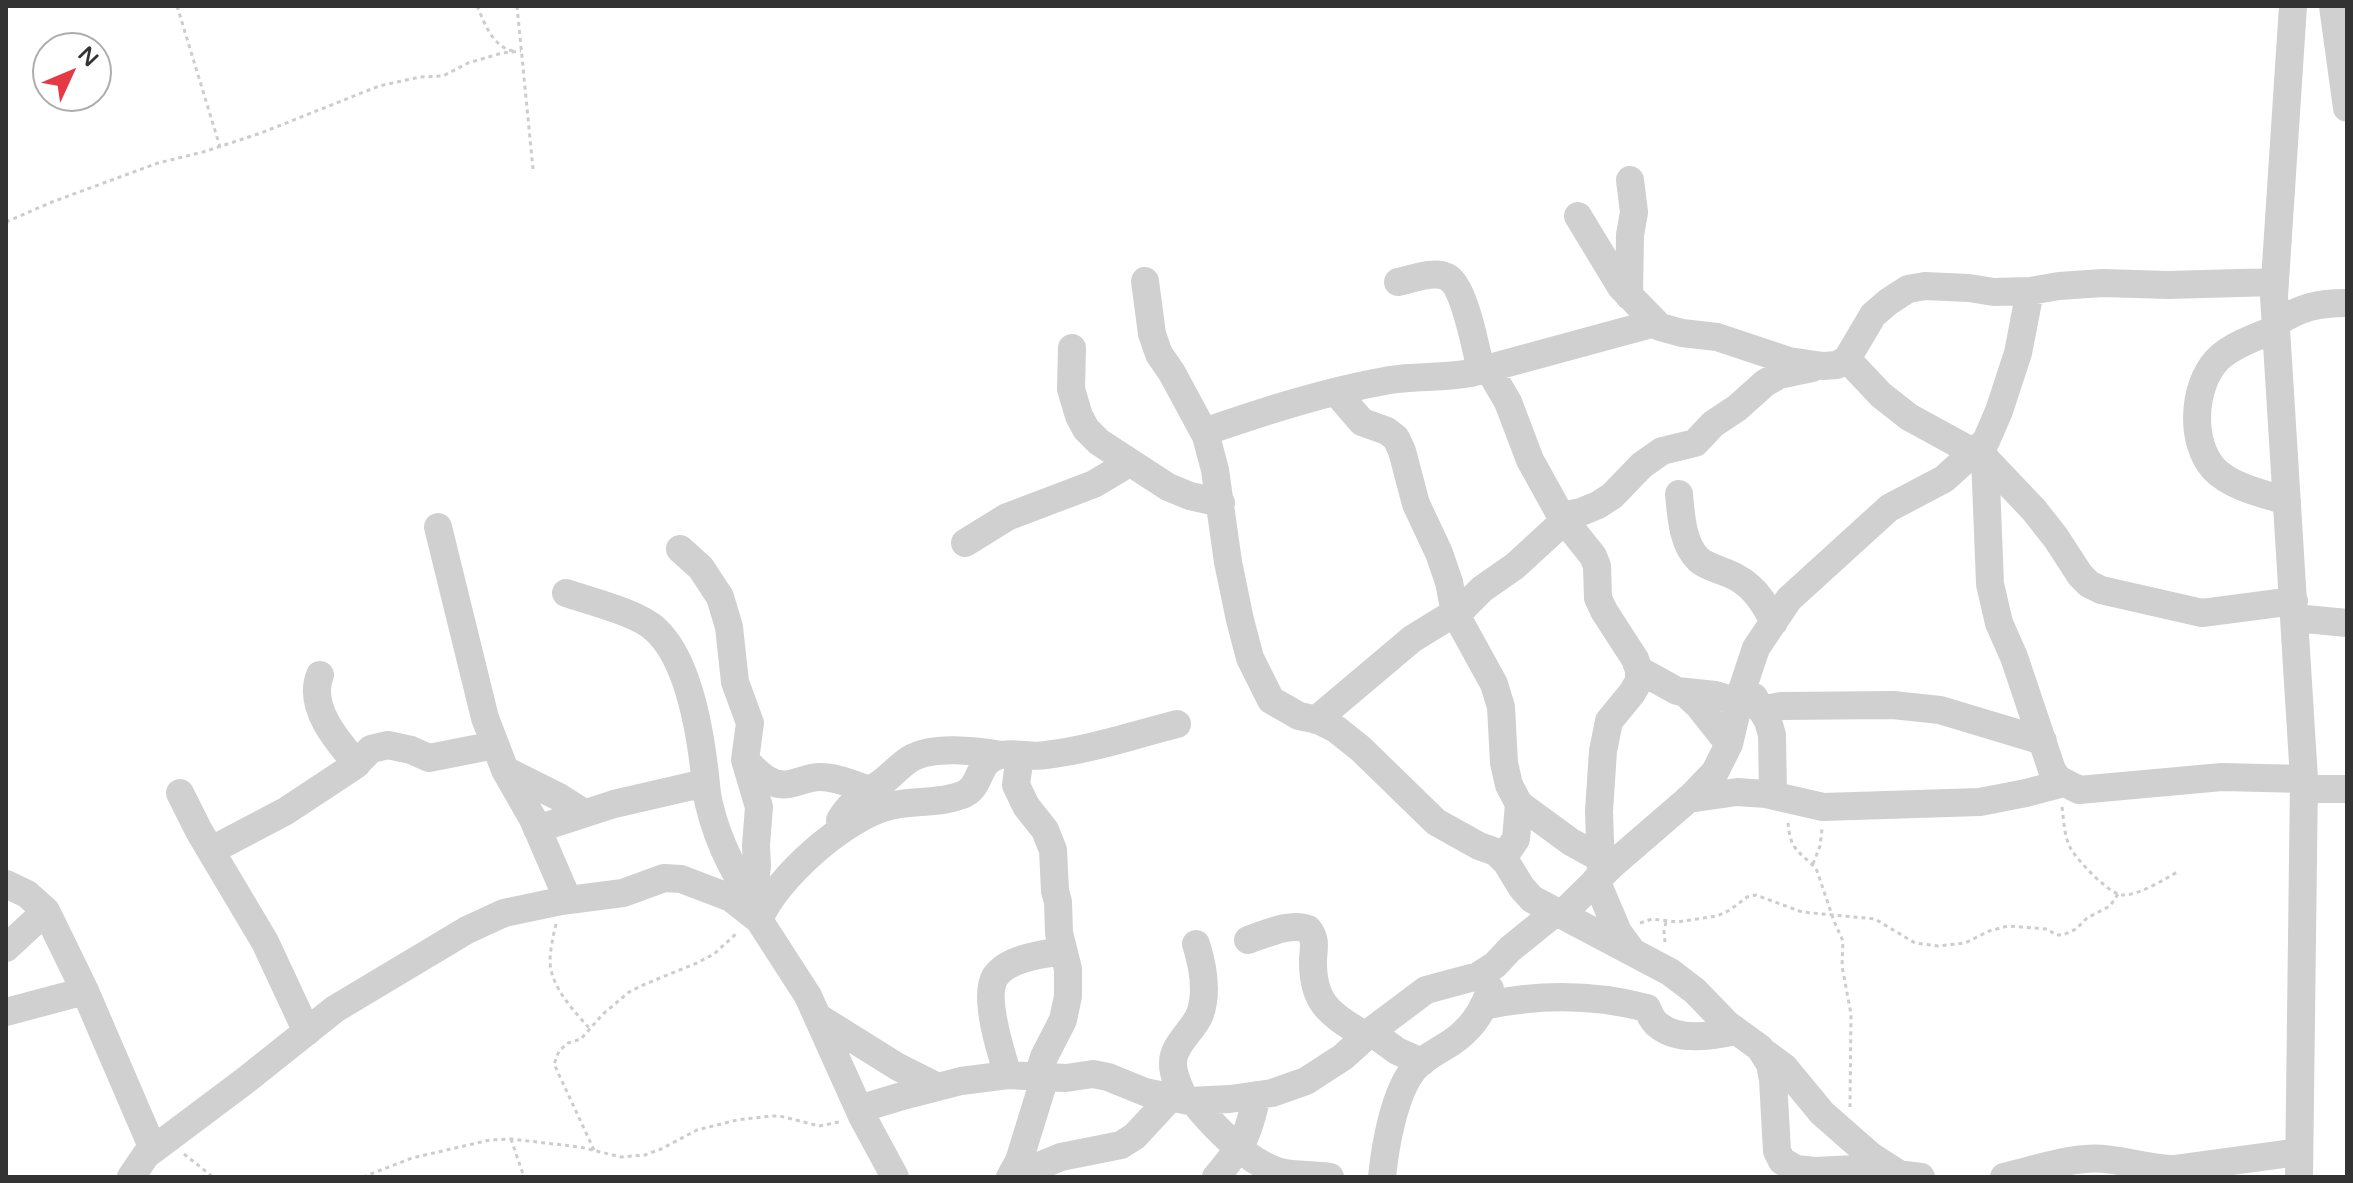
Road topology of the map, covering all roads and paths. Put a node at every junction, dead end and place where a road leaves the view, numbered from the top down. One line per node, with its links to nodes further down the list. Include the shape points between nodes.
1 (177, 6): 8 (path)
2 (477, 6): 6 (path, via 498,44)
3 (517, 6): 6 (path)
4 (2293, 6): 15 (street)
5 (2333, 6): 7 (street)
6 (521, 51): 8 (path, via 468,63 443,76 379,86); 9 (path)
7 (2347, 108)
8 (220, 147): 12 (path, via 158,163)
9 (533, 169)
10 (1630, 180): 17 (street, via 1634,212)
11 (1578, 216): 17 (street)
12 (6, 222)
13 (1145, 281): 27 (street, via 1159,354)
14 (1398, 282): 24 (street, via 1436,275 1451,281 1460,293)
15 (2275, 282): 16 (street, via 2103,283); 20 (street)
16 (2030, 291): 23 (street, via 1908,289 1873,315); 28 (street, via 2018,353)
17 (1629, 296): 19 (street)
18 (2347, 303): 20 (street, via 2294,311)
19 (1655, 323): 22 (street); 24 (street)
20 (2276, 326): 31 (street); 31 (street, via 2218,359 2199,397 2197,416 2202,451 2215,471)
21 (1072, 348): 29 (street, via 1071,389 1079,416 1099,442)
22 (1766, 353): 23 (street, via 1789,361); 26 (street)
23 (1834, 362): 26 (street, via 1779,375); 28 (street, via 1909,417)
24 (1484, 369): 25 (street); 33 (street, via 1508,402 1530,460)
25 (1336, 392): 27 (street); 39 (street, via 1362,422 1396,438 1416,504 1449,582)
26 (1755, 392): 33 (street, via 1695,443 1662,451 1612,496)
27 (1204, 432): 32 (street)
28 (1978, 453): 38 (street, via 2034,510 2080,575 2101,590 2202,613); 40 (street, via 1944,479 1889,508 1789,599); 48 (street, via 1990,584)
29 (1129, 463): 32 (street, via 1168,487); 35 (street, via 1094,484 1007,517)
30 (1679, 494): 40 (street, via 1685,535 1699,561 1751,587)
31 (2287, 501): 38 (street)
32 (1221, 503): 46 (street, via 1250,658 1271,700)
33 (1562, 519): 39 (street, via 1515,566); 42 (street, via 1593,556 1598,598)
34 (438, 527): 51 (street, via 485,718)
35 (965, 543)
36 (680, 549): 52 (street, via 720,597 735,682 750,723)
37 (566, 593): 54 (street, via 642,621 670,648 699,732)
38 (2294, 610): 41 (street); 56 (street)
39 (1455, 613): 46 (street, via 1412,639); 62 (street, via 1494,684 1501,707 1504,763)
40 (1774, 622): 45 (street, via 1756,648)
41 (2347, 623)
42 (1639, 670): 44 (street); 71 (street, via 1639,681 1609,721 1603,751)
43 (320, 675): 53 (street, via 316,684 322,712)
44 (1684, 692): 45 (street); 49 (street)
45 (1749, 697): 48 (street, via 1781,706 1940,710); 49 (street); 60 (street, via 1772,735)
46 (1316, 720): 68 (street, via 1361,749 1436,822)
47 (1177, 724): 50 (street, via 1043,756)
48 (2043, 741): 55 (street)
49 (1729, 744): 61 (street, via 1715,772)
50 (1011, 755): 58 (street, via 920,754); 66 (street, via 988,761 969,793 892,805 870,812); 83 (street, via 1016,785 1053,850)
51 (500, 757): 53 (street, via 429,758 388,745 371,749); 64 (street); 65 (street)
52 (745, 760): 58 (street, via 771,782 831,778); 76 (street, via 759,807)
53 (357, 764): 67 (street, via 286,811)
54 (705, 783): 64 (street); 76 (street, via 721,845)
55 (2059, 784): 56 (street, via 2079,790 2222,777); 63 (street, via 1980,802); 73 (path, via 2071,850)
56 (2304, 784): 57 (street); 105 (street)
57 (2347, 789)
58 (870, 790): 66 (street, via 851,804)
59 (180, 793): 67 (street)
60 (1776, 796): 61 (street, via 1737,792); 63 (street); 69 (path, via 1792,842)
61 (1688, 799): 71 (street)
62 (1519, 804): 68 (street, via 1516,839); 71 (street, via 1571,842)
63 (1823, 807): 69 (path)
64 (584, 813): 65 (street)
65 (537, 829): 74 (street)
66 (835, 835): 76 (street, via 791,873)
67 (212, 850): 91 (street, via 265,942)
68 (1503, 858): 77 (street, via 1532,899)
69 (1813, 864): 78 (path)
70 (2179, 871): 73 (path, via 2140,890)
71 (1599, 872): 77 (street); 80 (street)
72 (6, 884): 75 (street)
73 (2118, 894): 78 (path, via 2110,906 2063,935 2008,926 1965,943 1938,946 1915,943 1875,919)
74 (565, 900): 76 (street, via 623,893 664,878 681,879); 89 (path, via 552,946 552,973); 91 (street, via 475,925 335,1009)
75 (46, 911): 82 (street); 85 (street)
76 (757, 913): 88 (street); 89 (path, via 714,954 629,992)
77 (1559, 913): 80 (street); 84 (street)
78 (1832, 914): 80 (path, via 1802,912 1756,895 1717,916 1677,922 1652,919); 100 (path, via 1843,941 1851,1014)
79 (1248, 940): 92 (street, via 1298,926 1308,929 1314,939 1319,999 1337,1018)
80 (1625, 941): 90 (street, via 1695,991)
81 (1196, 944): 98 (street, via 1204,997 1200,1015 1172,1061)
82 (6, 948)
83 (1063, 951): 95 (street, via 1068,969 1063,1020 1044,1057); 95 (street, via 1017,961 996,975 991,993 1002,1055)
84 (1495, 965): 86 (street); 92 (street, via 1478,976 1426,990)
85 (85, 991): 87 (street); 102 (street)
86 (1483, 1006): 90 (street, via 1590,998 1647,1008 1657,1024 1683,1036); 94 (street, via 1459,1037)
87 (6, 1012)
88 (818, 1017): 96 (street); 99 (street)
89 (590, 1029): 103 (path, via 559,1051 554,1064)
90 (1736, 1031): 93 (street)
91 (307, 1032): 102 (street)
92 (1368, 1034): 94 (street); 97 (street, via 1306,1081)
93 (1761, 1050): 100 (street); 108 (street, via 1773,1080 1777,1151 1782,1161)
94 (1422, 1062): 118 (street, via 1412,1071 1391,1122)
95 (1026, 1076): 96 (street); 98 (street, via 1093,1074); 115 (street, via 1031,1117)
96 (938, 1087): 99 (street)
97 (1257, 1095): 98 (street); 104 (street, via 1247,1134)
98 (1183, 1100): 104 (street); 115 (street, via 1121,1145 1061,1157)
99 (860, 1112): 103 (path, via 819,1126 780,1116 756,1118 697,1130 645,1155 621,1157); 114 (street)
100 (1851, 1138): 109 (street, via 1871,1156)
101 (511, 1139): 103 (path); 112 (path, via 412,1158); 113 (path)
102 (159, 1144): 110 (street); 111 (path)
103 (594, 1150)
104 (1254, 1163): 116 (street); 117 (street)
105 (2299, 1165): 106 (street)
106 (2264, 1167): 107 (street, via 2153,1169 2086,1158)
107 (2046, 1171): 119 (street)
108 (1806, 1173): 109 (street, via 1856,1169)
109 (1909, 1175)
110 (131, 1177)
111 (213, 1177)
112 (363, 1177)
113 (524, 1177)
114 (895, 1177)
115 (1011, 1177)
116 (1216, 1177)
117 (1330, 1177)
118 (1382, 1177)
119 (2004, 1177)

